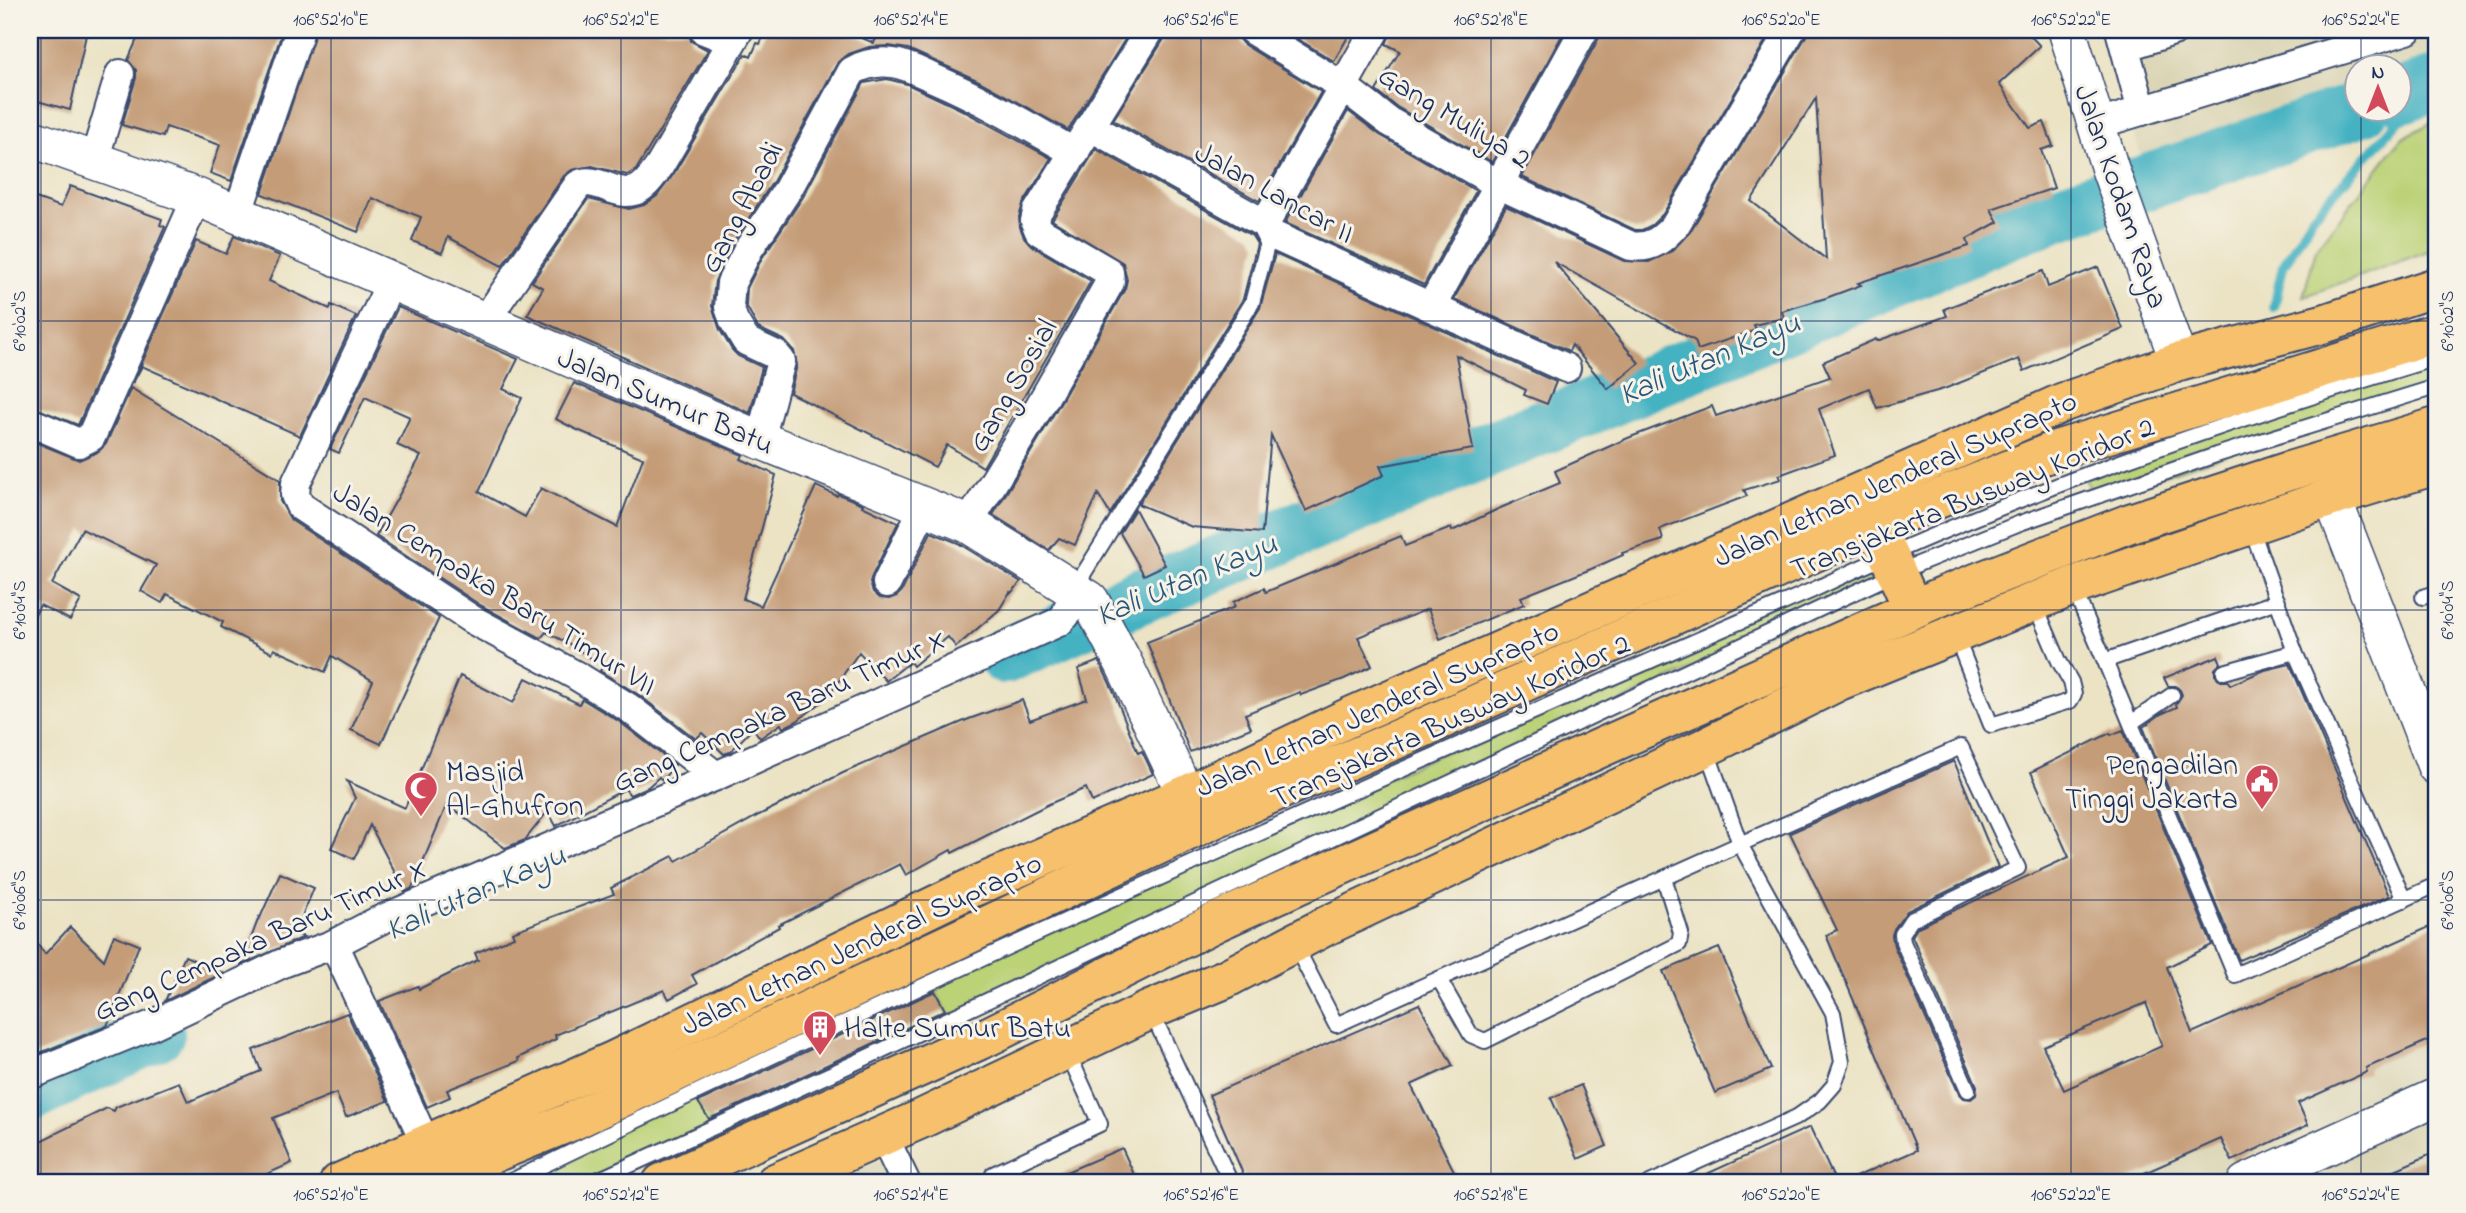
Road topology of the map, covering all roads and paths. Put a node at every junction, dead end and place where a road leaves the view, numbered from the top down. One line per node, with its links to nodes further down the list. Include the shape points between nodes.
1 (300, 30): 23 (street)
2 (704, 30): 11 (street)
3 (1150, 30): 17 (street)
4 (1252, 30): 14 (street, Gang Muliya 2)
5 (1375, 30): 14 (street)
6 (1584, 30): 21 (street)
7 (1791, 30): 21 (street, Gang Muliya 2, via 1676,225 1655,244 1631,246)
8 (2067, 30): 16 (street, Jalan Kodam Raya)
9 (2176, 30): 12 (street)
10 (2407, 30): 15 (street)
11 (736, 35): 28 (street, via 648,180 634,191 624,192 588,182 578,185)
12 (2122, 38): 15 (street)
13 (120, 74): 20 (street)
14 (1344, 87): 21 (street, Gang Muliya 2, via 1388,121); 24 (street)
15 (2142, 111): 16 (street)
16 (2095, 125): 32 (street, Jalan Kodam Raya)
17 (1091, 127): 19 (street); 24 (street, Jalan Lancar II)
18 (30, 138): 20 (street, Jalan Sumur Batu)
19 (1075, 152): 38 (street, Gang Abadi, via 965,91 908,67 877,63 852,71 731,283 729,307 746,341 781,361); 42 (street, Gang Sosial, via 1037,212 1036,228 1109,272 1111,279)
20 (94, 161): 22 (street, Jalan Sumur Batu)
21 (1498, 184): 27 (street)
22 (197, 197): 23 (street, Jalan Sumur Batu); 36 (street, via 91,437 79,443)
23 (237, 215): 25 (street, Jalan Sumur Batu)
24 (1267, 229): 27 (street, Jalan Lancar II); 47 (lane, via 1252,303)
25 (391, 282): 28 (street, Jalan Sumur Batu); 61 (street, Jalan Cempaka Baru Timur VII, via 296,483 300,506 471,619 629,708)
26 (2436, 287): 29 (main road, Jalan Letnan Jenderal Suprapto)
27 (1431, 307): 33 (street, Jalan Lancar II)
28 (484, 322): 38 (street, Jalan Sumur Batu)
29 (2326, 323): 32 (main road, Jalan Letnan Jenderal Suprapto); 34 (main road)
30 (2436, 333): 34 (main road, Jalan Letnan Jenderal Suprapto)
31 (2436, 358): 44 (lane, Transjakarta Busway Koridor 2, via 2176,443)
32 (2179, 362): 56 (main road, Jalan Letnan Jenderal Suprapto, via 2064,402)
33 (1566, 368)
34 (2306, 373): 44 (main road, Jalan Letnan Jenderal Suprapto, via 2056,450)
35 (2436, 387): 44 (lane, Transjakarta Busway Koridor 2, via 2216,454 2032,519)
36 (30, 422)
37 (2436, 426): 50 (main road, via 2130,523)
38 (761, 440): 41 (street, Jalan Sumur Batu)
39 (2436, 465): 40 (main road)
40 (2333, 497): 43 (main road); 60 (street)
41 (924, 507): 42 (street, Jalan Sumur Batu); 45 (street)
42 (968, 524): 47 (street, Jalan Sumur Batu)
43 (2250, 526): 46 (main road); 48 (lane)
44 (1887, 550): 50 (main road); 58 (main road, Jalan Letnan Jenderal Suprapto); 83 (lane, Transjakarta Busway Koridor 2, via 1813,590 1043,930); 84 (lane, Transjakarta Busway Koridor 2, via 859,1061)
45 (887, 583)
46 (2073, 586): 49 (main road); 53 (lane)
47 (1082, 594): 61 (street, Gang Cempaka Baru Timur X, via 1059,622); 62 (street, via 1124,664)
48 (2278, 601): 52 (lane); 53 (lane, via 2110,659)
49 (2034, 602): 51 (main road); 51 (lane, via 2071,682 2074,694 2070,701 1991,725)
50 (1913, 610): 64 (main road)
51 (1955, 633): 59 (main road, via 1839,681)
52 (2295, 652): 54 (lane); 67 (lane)
53 (2108, 666): 57 (lane)
54 (2224, 672)
55 (2172, 695): 57 (lane)
56 (1350, 718): 58 (main road); 62 (main road, Jalan Letnan Jenderal Suprapto)
57 (2131, 723): 67 (lane, via 2235,975)
58 (1418, 730): 77 (main road, Jalan Letnan Jenderal Suprapto, via 1218,817)
59 (1706, 747): 63 (lane); 68 (main road)
60 (2436, 766)
61 (716, 776): 69 (street, Gang Cempaka Baru Timur X, via 378,921)
62 (1186, 795): 73 (main road, Jalan Letnan Jenderal Suprapto, via 947,898)
63 (1740, 844): 65 (lane); 75 (lane, via 1961,747 2018,868 1911,920 1902,934); 89 (lane, via 1833,1013 1842,1062 1834,1085 1797,1116)
64 (1360, 857): 68 (main road); 85 (main road, via 1218,921 989,1036)
65 (1664, 878): 70 (lane); 70 (lane, via 1681,933 1679,944 1485,1041 1471,1035)
66 (2435, 886): 67 (lane)
67 (2403, 900)
68 (1310, 934): 70 (lane, via 1336,1025); 71 (main road, via 1225,979)
69 (335, 947): 74 (street, Gang Cempaka Baru Timur X, via 283,963 152,1025); 79 (street)
70 (1439, 979)
71 (1150, 1010): 72 (main road); 88 (lane)
72 (1067, 1051): 78 (main road); 80 (lane, via 1100,1124)
73 (615, 1060): 77 (main road); 79 (main road, Jalan Letnan Jenderal Suprapto)
74 (30, 1075)
75 (1968, 1090)
76 (2436, 1097): 90 (street)
77 (591, 1112): 82 (main road, Jalan Letnan Jenderal Suprapto)
78 (883, 1135): 86 (main road); 87 (street)
79 (426, 1144): 81 (main road, Jalan Letnan Jenderal Suprapto)
80 (993, 1174)
81 (339, 1183)
82 (420, 1183)
83 (507, 1183)
84 (591, 1183)
85 (662, 1183)
86 (775, 1183)
87 (906, 1183)
88 (1231, 1183)
89 (1650, 1183)
90 (2246, 1183)

